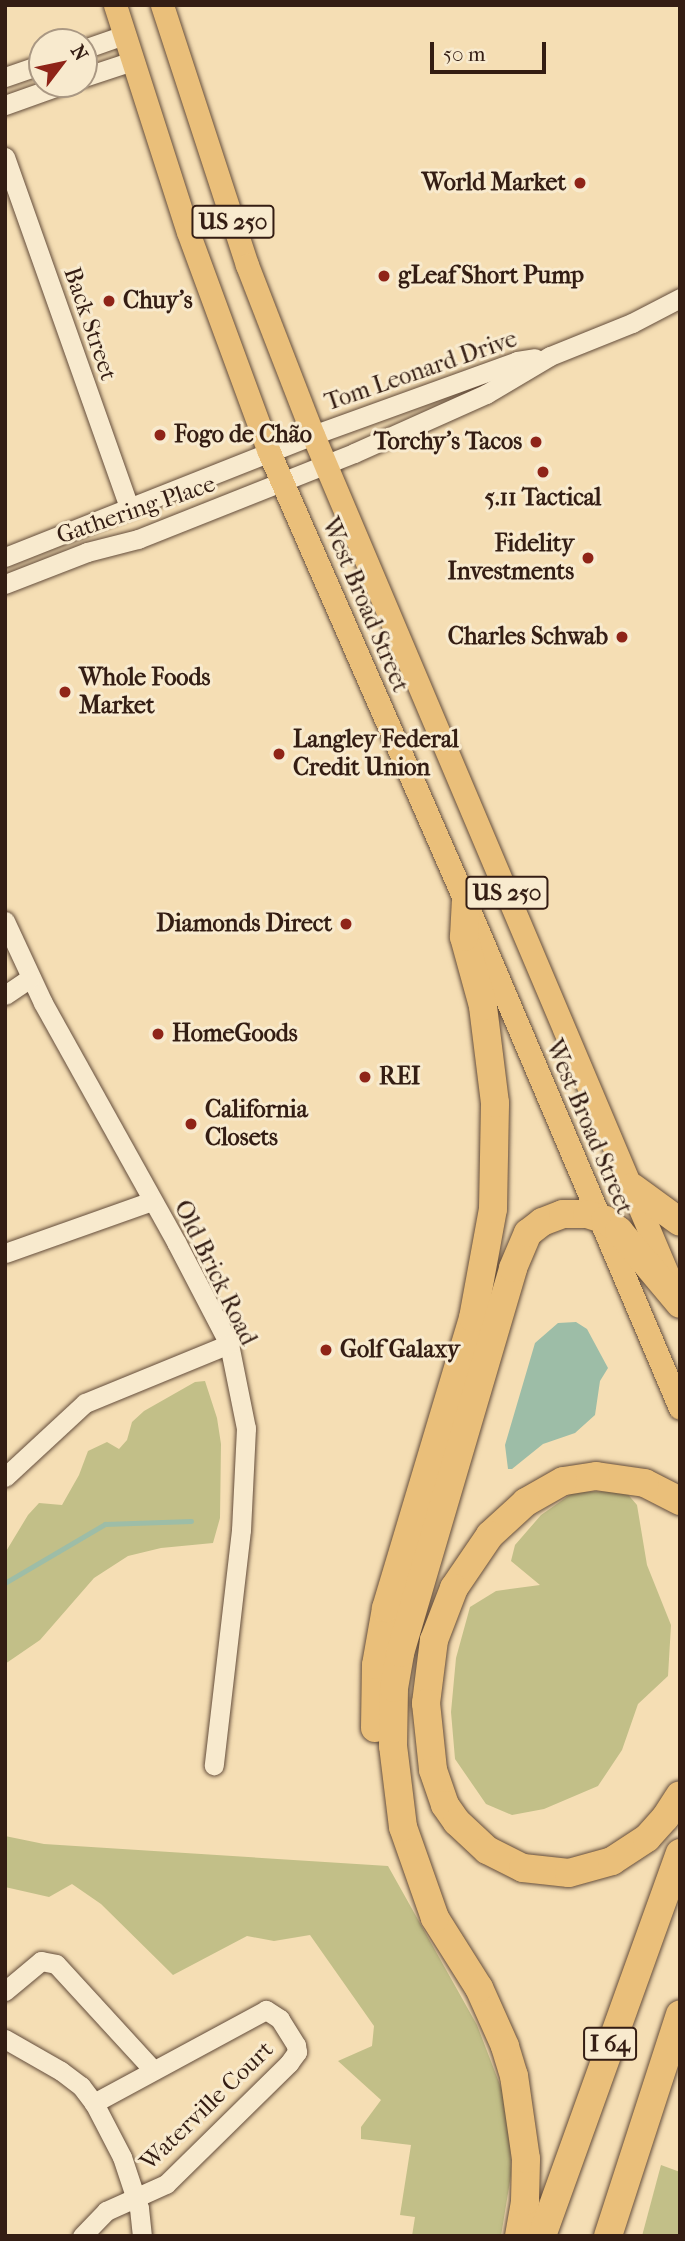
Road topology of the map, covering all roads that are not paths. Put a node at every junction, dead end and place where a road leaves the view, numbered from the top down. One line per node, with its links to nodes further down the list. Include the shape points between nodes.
1 (115, 5): 3 (main road, West Broad Street / US 250)
2 (162, 5): 14 (main road, West Broad Street / US 250, via 247,265)
3 (124, 35): 4 (street); 5 (main road, West Broad Street / US 250)
4 (98, 44)
5 (132, 61): 7 (street); 15 (main road, West Broad Street / US 250)
6 (28, 69): 8 (street)
7 (98, 72)
8 (5, 77)
9 (28, 96): 10 (street)
10 (5, 104)
11 (5, 157): 18 (street, Back Street)
12 (680, 298): 13 (street, Tom Leonard Drive)
13 (550, 356): 14 (street, Tom Leonard Drive, via 517,361); 16 (street, Tom Leonard Drive, via 486,394)
14 (313, 435): 15 (street, Tom Leonard Drive); 16 (main road, West Broad Street / US 250)
15 (269, 452): 17 (main road, West Broad Street / US 250); 18 (street, Gathering Place)
16 (325, 465): 17 (street, Tom Leonard Drive); 26 (main road, West Broad Street / US 250)
17 (283, 482): 20 (street, Gathering Place, via 138,539 87,552); 21 (main road, West Broad Street / US 250)
18 (129, 508): 19 (street, Gathering Place)
19 (5, 557)
20 (5, 584)
21 (466, 903): 28 (main road, West Broad Street / US 250); 39 (highway, via 464,937 483,1006 495,1103 493,1209 473,1318 386,1608 374,1692 377,1759 385,1803 400,1851)
22 (5, 921): 24 (street, Old Brick Road)
23 (5, 978): 24 (street)
24 (30, 978): 25 (street); 27 (street, Old Brick Road)
25 (5, 995)
26 (632, 1188): 29 (highway); 31 (main road, West Broad Street / US 250)
27 (152, 1201): 30 (street); 32 (street, Old Brick Road)
28 (597, 1216): 31 (highway, via 619,1231); 33 (main road, West Broad Street / US 250); 39 (highway, via 577,1213 550,1218 528,1233 519,1250 405,1631 392,1717 396,1779 403,1828)
29 (680, 1222)
30 (5, 1253)
31 (680, 1304)
32 (229, 1344): 34 (street, via 85,1403); 36 (street, Old Brick Road, via 246,1428 241,1530)
33 (680, 1408)
34 (5, 1477)
35 (680, 1501): 37 (highway, via 645,1483 596,1476 563,1481 526,1502 479,1548 454,1588 434,1640 426,1703 433,1770 445,1805 479,1844 523,1868 569,1873 611,1861 647,1838)
36 (214, 1765)
37 (680, 1795)
38 (680, 1853): 49 (highway, I 64)
39 (435, 1918): 48 (highway, via 479,1988 514,2076 526,2159)
40 (5, 1992): 43 (street, via 41,1961 56,1964)
41 (680, 2014): 50 (highway, I 64)
42 (5, 2039): 44 (street, via 61,2071)
43 (153, 2070): 44 (street, Waterville Court); 45 (street, Waterville Court, via 266,2010 280,2019 296,2045 289,2063 166,2184)
44 (94, 2103): 45 (street, via 109,2126)
45 (136, 2199): 46 (street, Waterville Court, via 106,2211); 47 (street)
46 (82, 2236)
47 (142, 2236)
48 (519, 2236)
49 (542, 2236)
50 (608, 2236)

